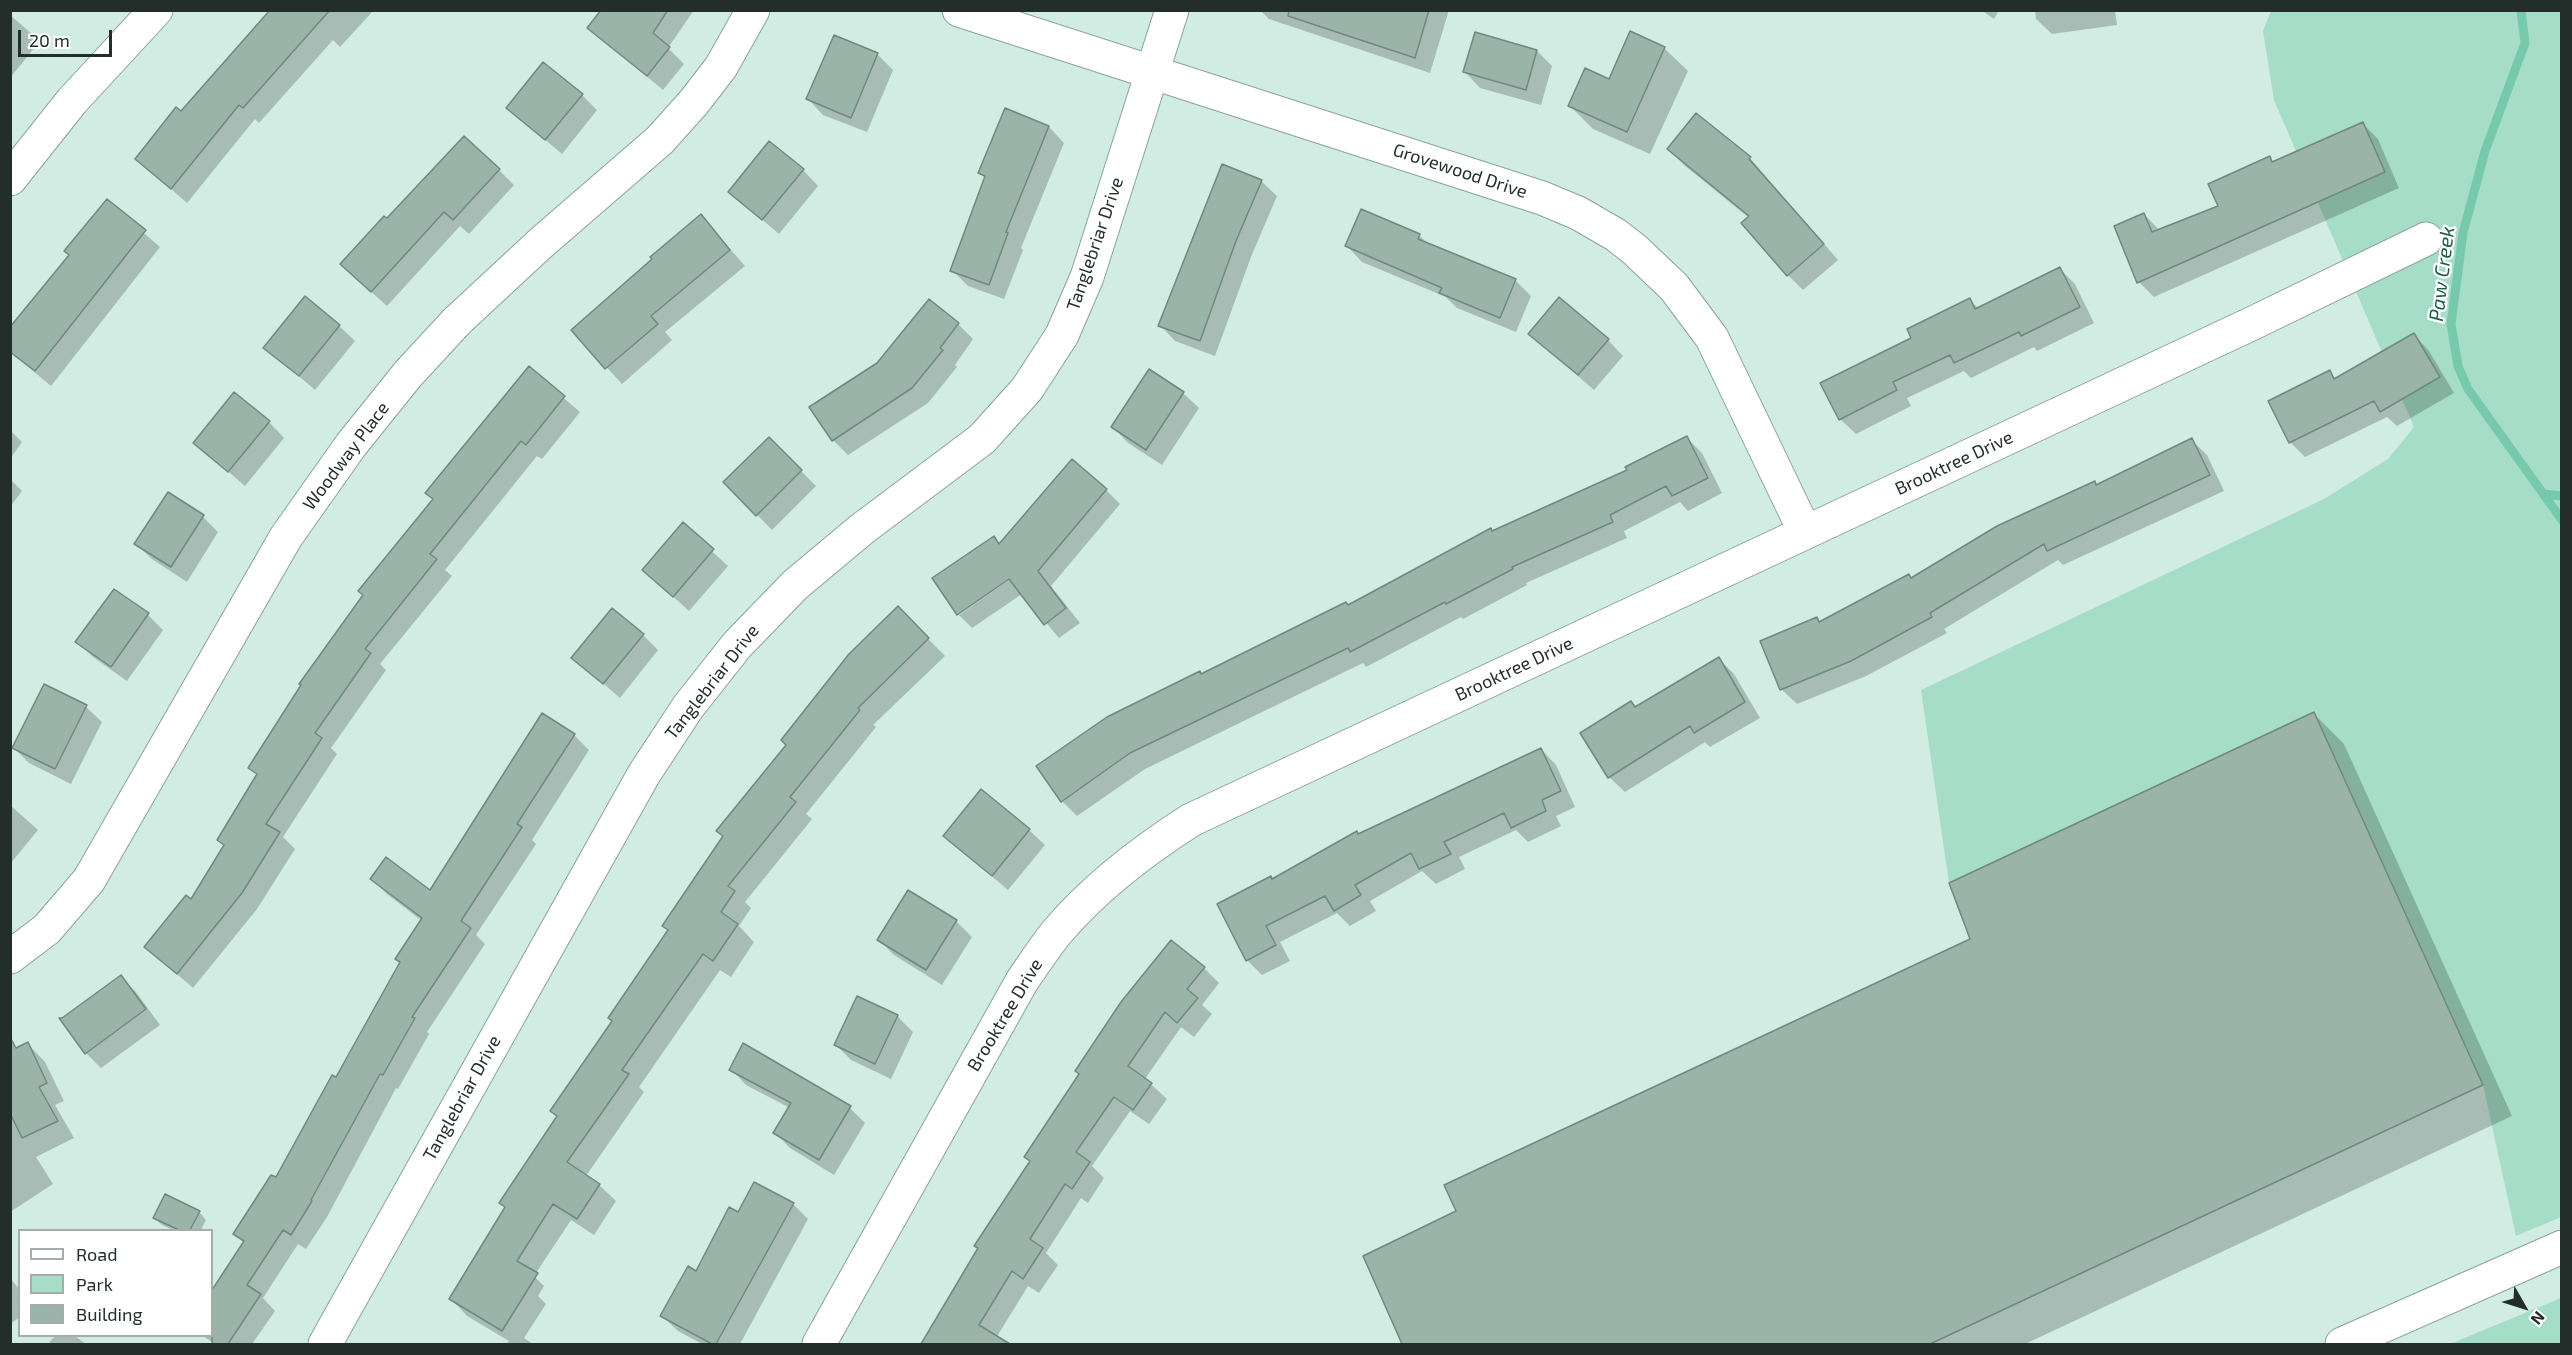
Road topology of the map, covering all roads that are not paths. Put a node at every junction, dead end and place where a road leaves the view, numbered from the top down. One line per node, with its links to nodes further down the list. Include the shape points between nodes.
1 (156, 10): 6 (street, via 72,101)
2 (753, 10): 9 (street, Woodway Place, via 721,67 660,140 457,321 351,445 286,537 89,880 47,929)
3 (958, 10): 5 (street, Grovewood Drive)
4 (1172, 10): 5 (street, Tanglebriar Drive)
5 (1152, 73): 8 (street, Grovewood Drive, via 1542,198 1616,235 1674,287 1712,338); 11 (street, Tanglebriar Drive, via 1087,277 1062,335 1028,389 982,439 795,585 737,645 688,707 644,774)
6 (10, 179)
7 (2426, 239): 8 (street, Brooktree Drive)
8 (1805, 532): 12 (street, Brooktree Drive, via 1191,820 1097,889 1057,933 1022,981)
9 (10, 957)
10 (2562, 1247): 13 (street)
11 (325, 1344)
12 (819, 1344)
13 (2342, 1344)

